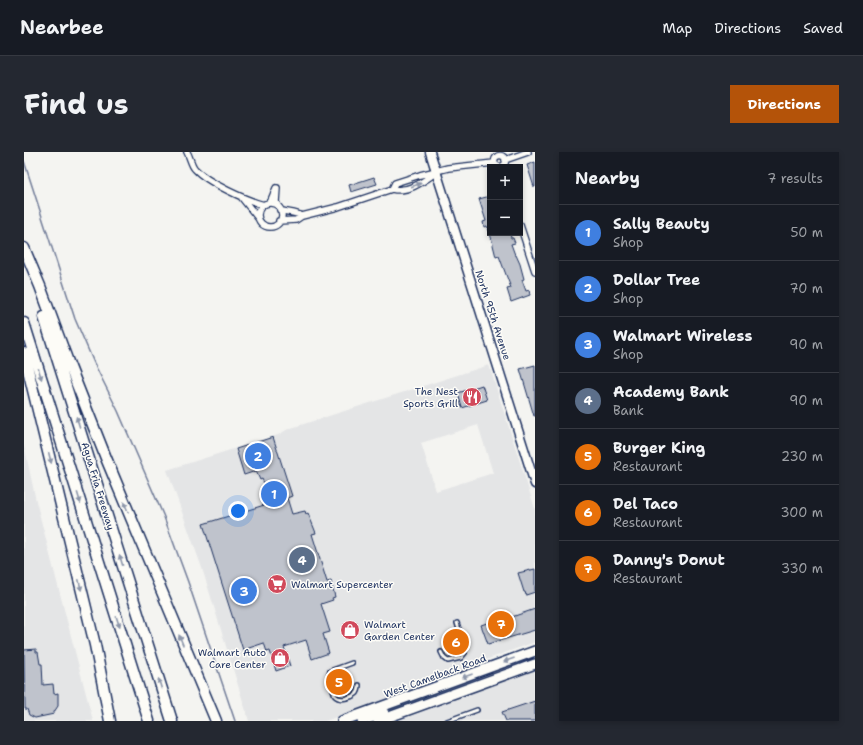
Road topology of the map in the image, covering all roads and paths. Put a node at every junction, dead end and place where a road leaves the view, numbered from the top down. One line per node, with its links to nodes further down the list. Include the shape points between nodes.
1 (188, 152): 9 (street, via 194,168 202,176)
2 (430, 152): 7 (street, North 95th Avenue)
3 (528, 152): 4 (street)
4 (505, 160): 5 (street, via 499,156); 6 (street)
5 (494, 163): 7 (street, via 448,168)
6 (504, 164)
7 (437, 172): 8 (street, one-way to 7, via 399,190 422,183); 8 (street, via 395,183); 20 (street, North 95th Avenue)
8 (392, 189): 12 (street)
9 (242, 198): 10 (street); 13 (street)
10 (266, 204): 11 (street, via 274,204); 11 (street, via 272,200 277,188 276,202); 13 (street, via 259,211)
11 (279, 208): 12 (street); 14 (street)
12 (302, 216): 14 (street, via 296,220)
13 (259, 218): 14 (street, via 266,226 274,226)
14 (279, 221)
15 (523, 234): 17 (street)
16 (24, 249): 30 (highway, one-way to 16); 35 (highway, Agua Fria Freeway, one-way to 16)
17 (535, 271)
18 (24, 323): 34 (highway, one-way to 34)
19 (24, 353): 33 (highway, one-way to 33, via 95,645)
20 (535, 484)
21 (457, 623): 22 (lane)
22 (462, 639)
23 (464, 643): 25 (lane, via 465,653 461,658 448,661)
24 (535, 651): 31 (main road, West Camelback Road, one-way to 31)
25 (440, 652)
26 (352, 663): 28 (lane, via 330,671 335,696 339,699 356,695)
27 (535, 664): 29 (main road)
28 (360, 685)
29 (472, 687): 31 (main road, via 456,688 426,698); 40 (main road)
30 (201, 689): 36 (highway); 37 (highway)
31 (417, 694): 38 (main road, West Camelback Road); 39 (main road, via 406,705)
32 (477, 710): 41 (lane)
33 (110, 721)
34 (149, 721)
35 (172, 721)
36 (207, 721)
37 (216, 721)
38 (342, 721)
39 (362, 721)
40 (378, 721)
41 (447, 721)

